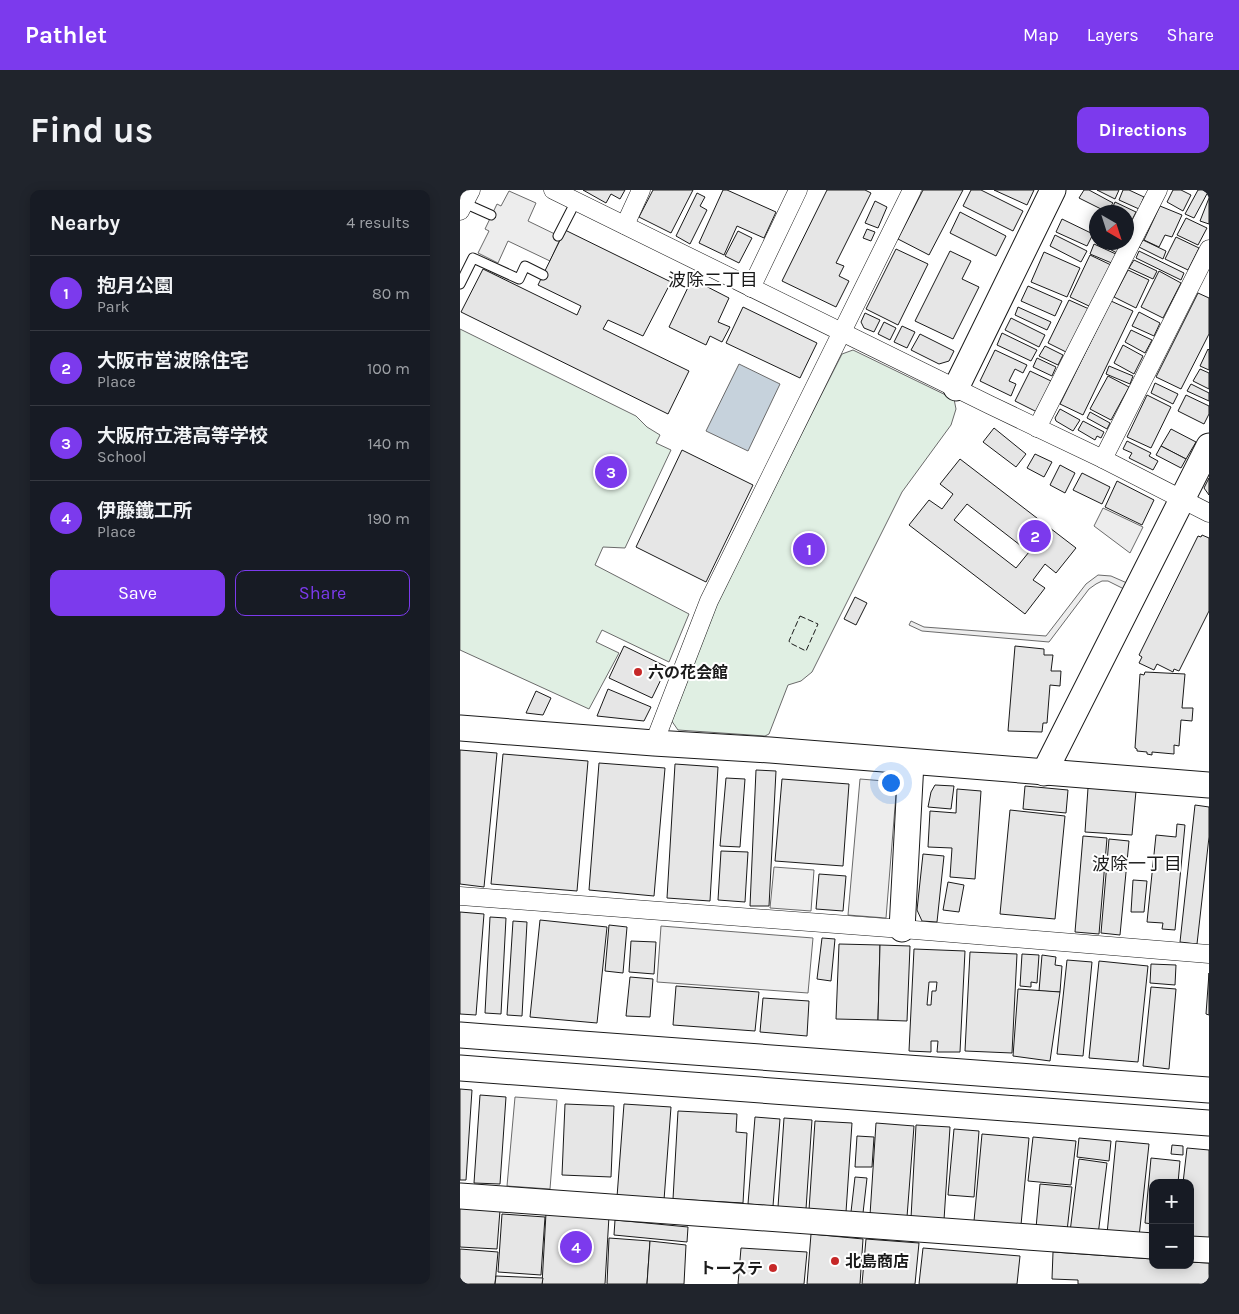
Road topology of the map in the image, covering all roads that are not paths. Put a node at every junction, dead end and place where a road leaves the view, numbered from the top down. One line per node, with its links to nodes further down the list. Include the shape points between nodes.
1 (553, 190): 7 (street)
2 (641, 190): 10 (street)
3 (798, 190): 15 (street)
4 (912, 190): 16 (street)
5 (1053, 190): 17 (street)
6 (1158, 190): 18 (street)
7 (576, 201): 10 (street); 11 (lane)
8 (465, 202): 9 (lane)
9 (492, 215)
10 (625, 224): 15 (street)
11 (558, 236)
12 (1209, 249): 20 (street)
13 (543, 275): 14 (lane, via 521,265 519,279 473,258)
14 (460, 284)
15 (751, 288): 16 (street)
16 (843, 333): 17 (street); 24 (street, via 709,601)
17 (956, 388): 18 (street)
18 (1037, 428): 20 (street)
19 (1209, 446): 21 (street)
20 (1103, 459): 21 (street)
21 (1182, 500): 22 (street); 26 (street)
22 (1209, 513)
23 (460, 728): 24 (street)
24 (654, 743): 25 (street)
25 (911, 762): 26 (street); 29 (street)
26 (1044, 773): 27 (street)
27 (1209, 785)
28 (460, 896): 29 (street)
29 (902, 929): 30 (street)
30 (1209, 954)
31 (460, 1035): 32 (street)
32 (883, 1066): 34 (street); 35 (street)
33 (460, 1068): 35 (street)
34 (1209, 1090)
35 (882, 1098): 36 (street)
36 (1209, 1123)
37 (460, 1196): 38 (street)
38 (1149, 1246)
39 (1194, 1249): 40 (street)
40 (1209, 1250)

